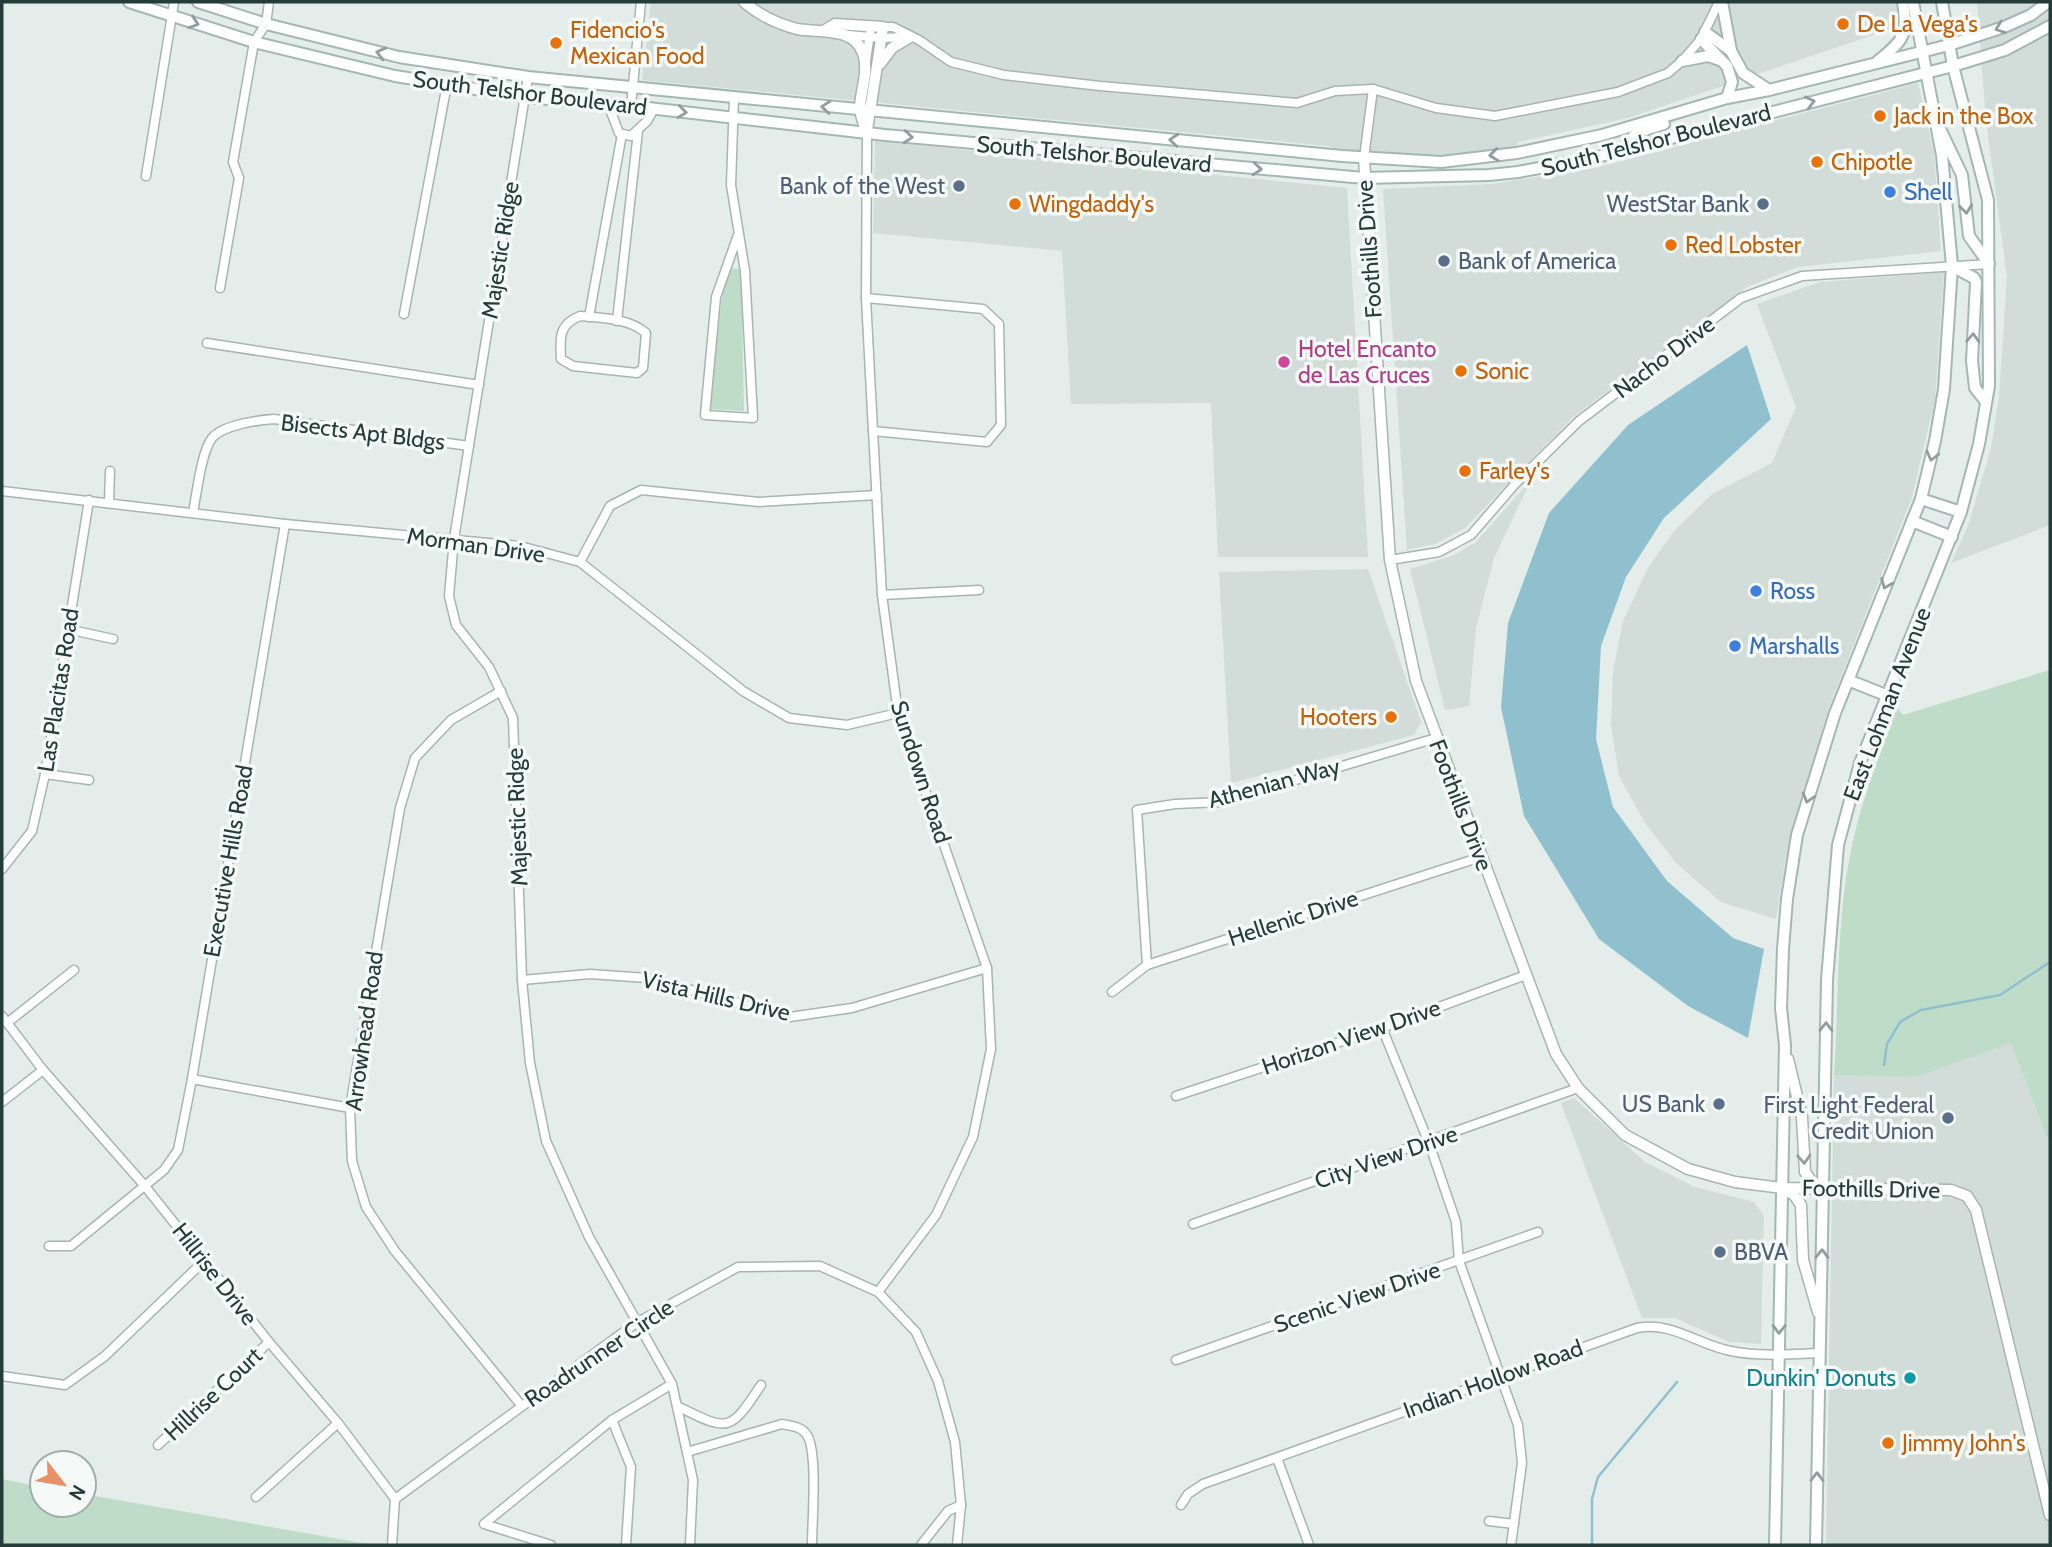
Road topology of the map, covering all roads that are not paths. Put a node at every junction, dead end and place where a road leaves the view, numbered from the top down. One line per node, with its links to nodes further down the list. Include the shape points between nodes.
1 (130, 2): 12 (main road, South Telshor Boulevard)
2 (174, 2): 12 (street)
3 (198, 2): 13 (main road, South Telshor Boulevard)
4 (269, 2): 13 (street)
5 (641, 2): 35 (street)
6 (744, 2): 16 (street, via 777,22)
7 (1721, 2): 19 (street); 24 (main road)
8 (1903, 2): 28 (main road, via 1905,34)
9 (1913, 2): 25 (main road, East Lohman Avenue)
10 (1942, 2): 23 (main road, East Lohman Avenue)
11 (2048, 2): 23 (main road, South Telshor Boulevard, one-way to 23, via 2004,27)
12 (172, 15): 22 (main road, South Telshor Boulevard, one-way to 22); 53 (street)
13 (265, 24): 22 (street); 33 (main road, South Telshor Boulevard, one-way to 13, via 399,57)
14 (2050, 26): 30 (main road, South Telshor Boulevard, via 2005,50)
15 (883, 27): 17 (street); 20 (street); 21 (street, Sundown Road)
16 (825, 30): 17 (street, via 835,24); 18 (street)
17 (870, 32): 18 (street); 21 (street); 29 (street, Sundown Road)
18 (845, 35): 29 (street, via 860,46)
19 (1703, 36): 24 (main road); 26 (street); 27 (main road)
20 (910, 37): 21 (street); 31 (street, via 892,48); 36 (street, via 951,62 1028,79 1297,103 1335,91)
21 (882, 38): 31 (street, Sundown Road)
22 (254, 42): 34 (main road, South Telshor Boulevard); 58 (street, via 233,162 239,178)
23 (1949, 45): 25 (main road, South Telshor Boulevard); 30 (main road, East Lohman Avenue)
24 (1731, 51): 37 (main road, via 1743,73)
25 (1922, 52): 28 (main road, South Telshor Boulevard); 32 (main road, East Lohman Avenue)
26 (1682, 61): 27 (main road, via 1708,56); 36 (street, via 1668,73 1618,92 1495,116 1436,108)
27 (1721, 61): 40 (main road, via 1732,82)
28 (1875, 64): 37 (main road, South Telshor Boulevard)
29 (866, 65): 45 (street, Sundown Road)
30 (1953, 66): 32 (main road, South Telshor Boulevard); 56 (main road, East Lohman Avenue, via 1988,200)
31 (878, 67): 45 (street, Sundown Road)
32 (1927, 72): 47 (main road, East Lohman Avenue); 51 (main road, South Telshor Boulevard, one-way to 32)
33 (528, 77): 35 (main road, South Telshor Boulevard); 38 (street, Majestic Ridge)
34 (447, 84): 38 (main road, South Telshor Boulevard); 60 (street)
35 (633, 88): 39 (main road, South Telshor Boulevard); 43 (street)
36 (1373, 89): 52 (street, Foothills Drive)
37 (1769, 90): 40 (main road, South Telshor Boulevard)
38 (525, 97): 41 (main road, South Telshor Boulevard); 64 (street, Majestic Ridge)
39 (734, 98): 45 (main road, South Telshor Boulevard, one-way to 39); 46 (street)
40 (1727, 98): 42 (main road, South Telshor Boulevard)
41 (608, 104): 43 (main road, South Telshor Boulevard); 50 (street)
42 (1707, 104): 51 (main road, via 1697,113 1633,135); 52 (main road, South Telshor Boulevard, one-way to 52, via 1602,135 1517,153 1441,162)
43 (631, 106): 44 (main road, South Telshor Boulevard)
44 (653, 109): 46 (main road, South Telshor Boulevard, one-way to 46); 48 (street)
45 (866, 110): 49 (street, Sundown Road); 52 (main road, South Telshor Boulevard, one-way to 45)
46 (732, 118): 49 (main road, South Telshor Boulevard); 55 (street, via 731,185)
47 (1936, 122): 56 (main road, one-way to 56, via 1962,175 1969,236); 57 (main road, East Lohman Avenue)
48 (638, 131): 50 (street, via 631,136); 62 (street)
49 (867, 133): 54 (main road, South Telshor Boulevard, one-way to 54); 59 (street, Sundown Road)
50 (622, 134): 61 (street)
51 (1625, 149): 54 (main road, South Telshor Boulevard, via 1489,176)
52 (1364, 158): 54 (street, Foothills Drive)
53 (146, 177)
54 (1364, 178): 80 (street, Foothills Drive)
55 (738, 234): 55 (street, via 745,271 753,418 705,415 716,297)
56 (1989, 264): 57 (street, Nacho Drive); 65 (main road, East Lohman Avenue)
57 (1952, 266): 65 (main road, one-way to 57, via 1975,388 1972,360 1976,282); 71 (main road, East Lohman Avenue, one-way to 71, via 1944,388); 80 (street, Nacho Drive, via 1802,276 1741,298 1578,421 1471,535 1438,552)
58 (220, 288)
59 (866, 298): 66 (street, Sundown Road); 66 (street, via 983,309 999,324 1001,425 987,442)
60 (404, 314)
61 (589, 317): 62 (street); 62 (street, via 569,321 559,337 561,359 573,366 637,373 642,368 646,333)
62 (617, 321)
63 (207, 343): 64 (street)
64 (479, 385): 67 (street, Majestic Ridge)
65 (1986, 402): 74 (main road, East Lohman Avenue)
66 (873, 431): 70 (street, Sundown Road)
67 (469, 446): 75 (street, Bisects Apt Bldgs, via 274,419 253,421 213,438); 79 (street, Majestic Ridge)
68 (110, 471): 73 (street)
69 (2, 491): 72 (street, Morman Drive)
70 (877, 495): 81 (street, via 759,502 641,490 610,506); 83 (street, Sundown Road)
71 (1921, 499): 74 (main road); 76 (main road, East Lohman Avenue)
72 (89, 500): 73 (street, Morman Drive); 84 (street, Las Placitas Road)
73 (109, 502): 75 (street, Morman Drive)
74 (1961, 512): 78 (main road, East Lohman Avenue)
75 (193, 513): 77 (street, Morman Drive)
76 (1912, 521): 78 (main road); 86 (main road, East Lohman Avenue, one-way to 86)
77 (285, 524): 79 (street, Morman Drive); 105 (street, Executive Hills Road)
78 (1952, 537): 88 (main road, East Lohman Avenue)
79 (454, 539): 81 (street, Morman Drive, via 520,546); 87 (street, Majestic Ridge, via 449,596 456,625 489,667)
80 (1390, 560): 90 (street, Foothills Drive, via 1416,681)
81 (580, 562): 89 (street, Morman Drive, via 743,691 789,718 847,725)
82 (979, 590): 83 (street)
83 (882, 594): 89 (street, Sundown Road)
84 (67, 629): 85 (street); 91 (street, Las Placitas Road)
85 (113, 639)
86 (1848, 680): 88 (main road); 103 (main road, East Lohman Avenue, one-way to 103, via 1797,835 1783,949)
87 (501, 691): 99 (street, Majestic Ridge, via 513,718 515,744); 109 (street, Arrowhead Road, via 451,720 415,758 400,808)
88 (1888, 696): 112 (main road, East Lohman Avenue, one-way to 88, via 1827,981 1838,845 1860,763)
89 (898, 713): 96 (street, Sundown Road)
90 (1436, 738): 93 (street, Foothills Drive); 95 (street, Athenian Way, via 1222,802 1137,810)
91 (45, 774): 92 (street); 94 (street, Las Placitas Road, via 32,831)
92 (89, 780)
93 (1481, 857): 95 (street, Hellenic Drive); 98 (street, Foothills Drive)
94 (2, 869)
95 (1146, 964): 100 (street, Hellenic Drive)
96 (987, 968): 99 (street, Vista Hills Drive, via 852,1008 790,1017 647,978 590,974); 119 (street, Sundown Road, via 991,1049 973,1137 936,1214)
97 (74, 970): 101 (street)
98 (1526, 975): 102 (street, Horizon View Drive); 106 (street, Foothills Drive, via 1556,1054)
99 (522, 981): 121 (street, Majestic Ridge, via 530,1063 546,1141 589,1237)
100 (1111, 992)
101 (4, 1019): 104 (street, Hillrise Drive)
102 (1382, 1028): 107 (street, Horizon View Drive); 110 (street)
103 (1785, 1045): 112 (street, one-way to 112, via 1802,1118 1804,1172); 113 (main road, East Lohman Avenue)
104 (43, 1069): 108 (street); 111 (street, Hillrise Drive)
105 (192, 1079): 109 (street); 111 (street, Executive Hills Road, via 178,1150 164,1170)
106 (1578, 1088): 110 (street, City View Drive); 113 (street, Foothills Drive, via 1625,1135 1688,1169)
107 (1176, 1096)
108 (2, 1102)
109 (350, 1108): 130 (street, Arrowhead Road, via 352,1161 366,1207 395,1251)
110 (1429, 1143): 114 (street, City View Drive); 118 (street, via 1456,1222)
111 (144, 1185): 116 (street, Executive Hills Road, via 71,1246); 117 (street, Hillrise Drive)
112 (1824, 1187): 113 (street, Foothills Drive); 120 (main road, East Lohman Avenue, one-way to 112); 141 (street, Foothills Drive, via 1970,1192)
113 (1782, 1188): 120 (street, via 1801,1205 1803,1259); 124 (main road, East Lohman Avenue, one-way to 124)
114 (1193, 1224)
115 (1538, 1231): 118 (street, Scenic View Drive)
116 (49, 1246)
117 (204, 1261): 122 (street, Hillrise Drive); 126 (street, via 105,1356 65,1385)
118 (1459, 1261): 125 (street, Scenic View Drive); 127 (street)
119 (878, 1292): 121 (street, Roadrunner Circle, via 820,1266 738,1267); 139 (street, Roadrunner Circle, via 916,1332 938,1381 955,1442)
120 (1821, 1322): 123 (main road, East Lohman Avenue)
121 (636, 1323): 128 (street, Majestic Ridge); 130 (street, Roadrunner Circle)
122 (269, 1342): 133 (street, Hillrise Drive); 134 (street, Hillrise Court)
123 (1819, 1353): 124 (street, Indian Hollow Road); 154 (main road, East Lohman Avenue, one-way to 123)
124 (1779, 1354): 127 (street, Indian Hollow Road, via 1733,1352 1675,1330 1643,1327); 153 (main road, East Lohman Avenue)
125 (1176, 1360)
126 (2, 1376)
127 (1500, 1377): 136 (street, Indian Hollow Road); 143 (street, via 1521,1440)
128 (672, 1384): 131 (street, Majestic Ridge); 132 (street)
129 (761, 1385): 131 (street, via 741,1415 722,1424)
130 (521, 1405): 138 (street, Roadrunner Circle)
131 (677, 1406): 135 (street, Majestic Ridge)
132 (612, 1420): 145 (street, via 484,1524); 146 (street, via 631,1467)
133 (338, 1423): 137 (street); 138 (street, Hillrise Drive)
134 (158, 1445)
135 (687, 1452): 147 (street, Majestic Ridge, via 693,1480); 148 (street, via 782,1424 802,1430 811,1445)
136 (1277, 1458): 140 (street, Indian Hollow Road, via 1198,1487); 151 (street)
137 (256, 1497)
138 (396, 1499): 144 (street)
139 (961, 1505): 149 (street, via 948,1511); 150 (street, Roadrunner Circle)
140 (1181, 1505)
141 (2050, 1515)
142 (1489, 1521): 143 (street)
143 (1514, 1524): 152 (street)
144 (392, 1545)
145 (551, 1545)
146 (626, 1545)
147 (690, 1545)
148 (812, 1545)
149 (921, 1545)
150 (957, 1545)
151 (1309, 1545)
152 (1511, 1545)
153 (1775, 1545)
154 (1816, 1545)

